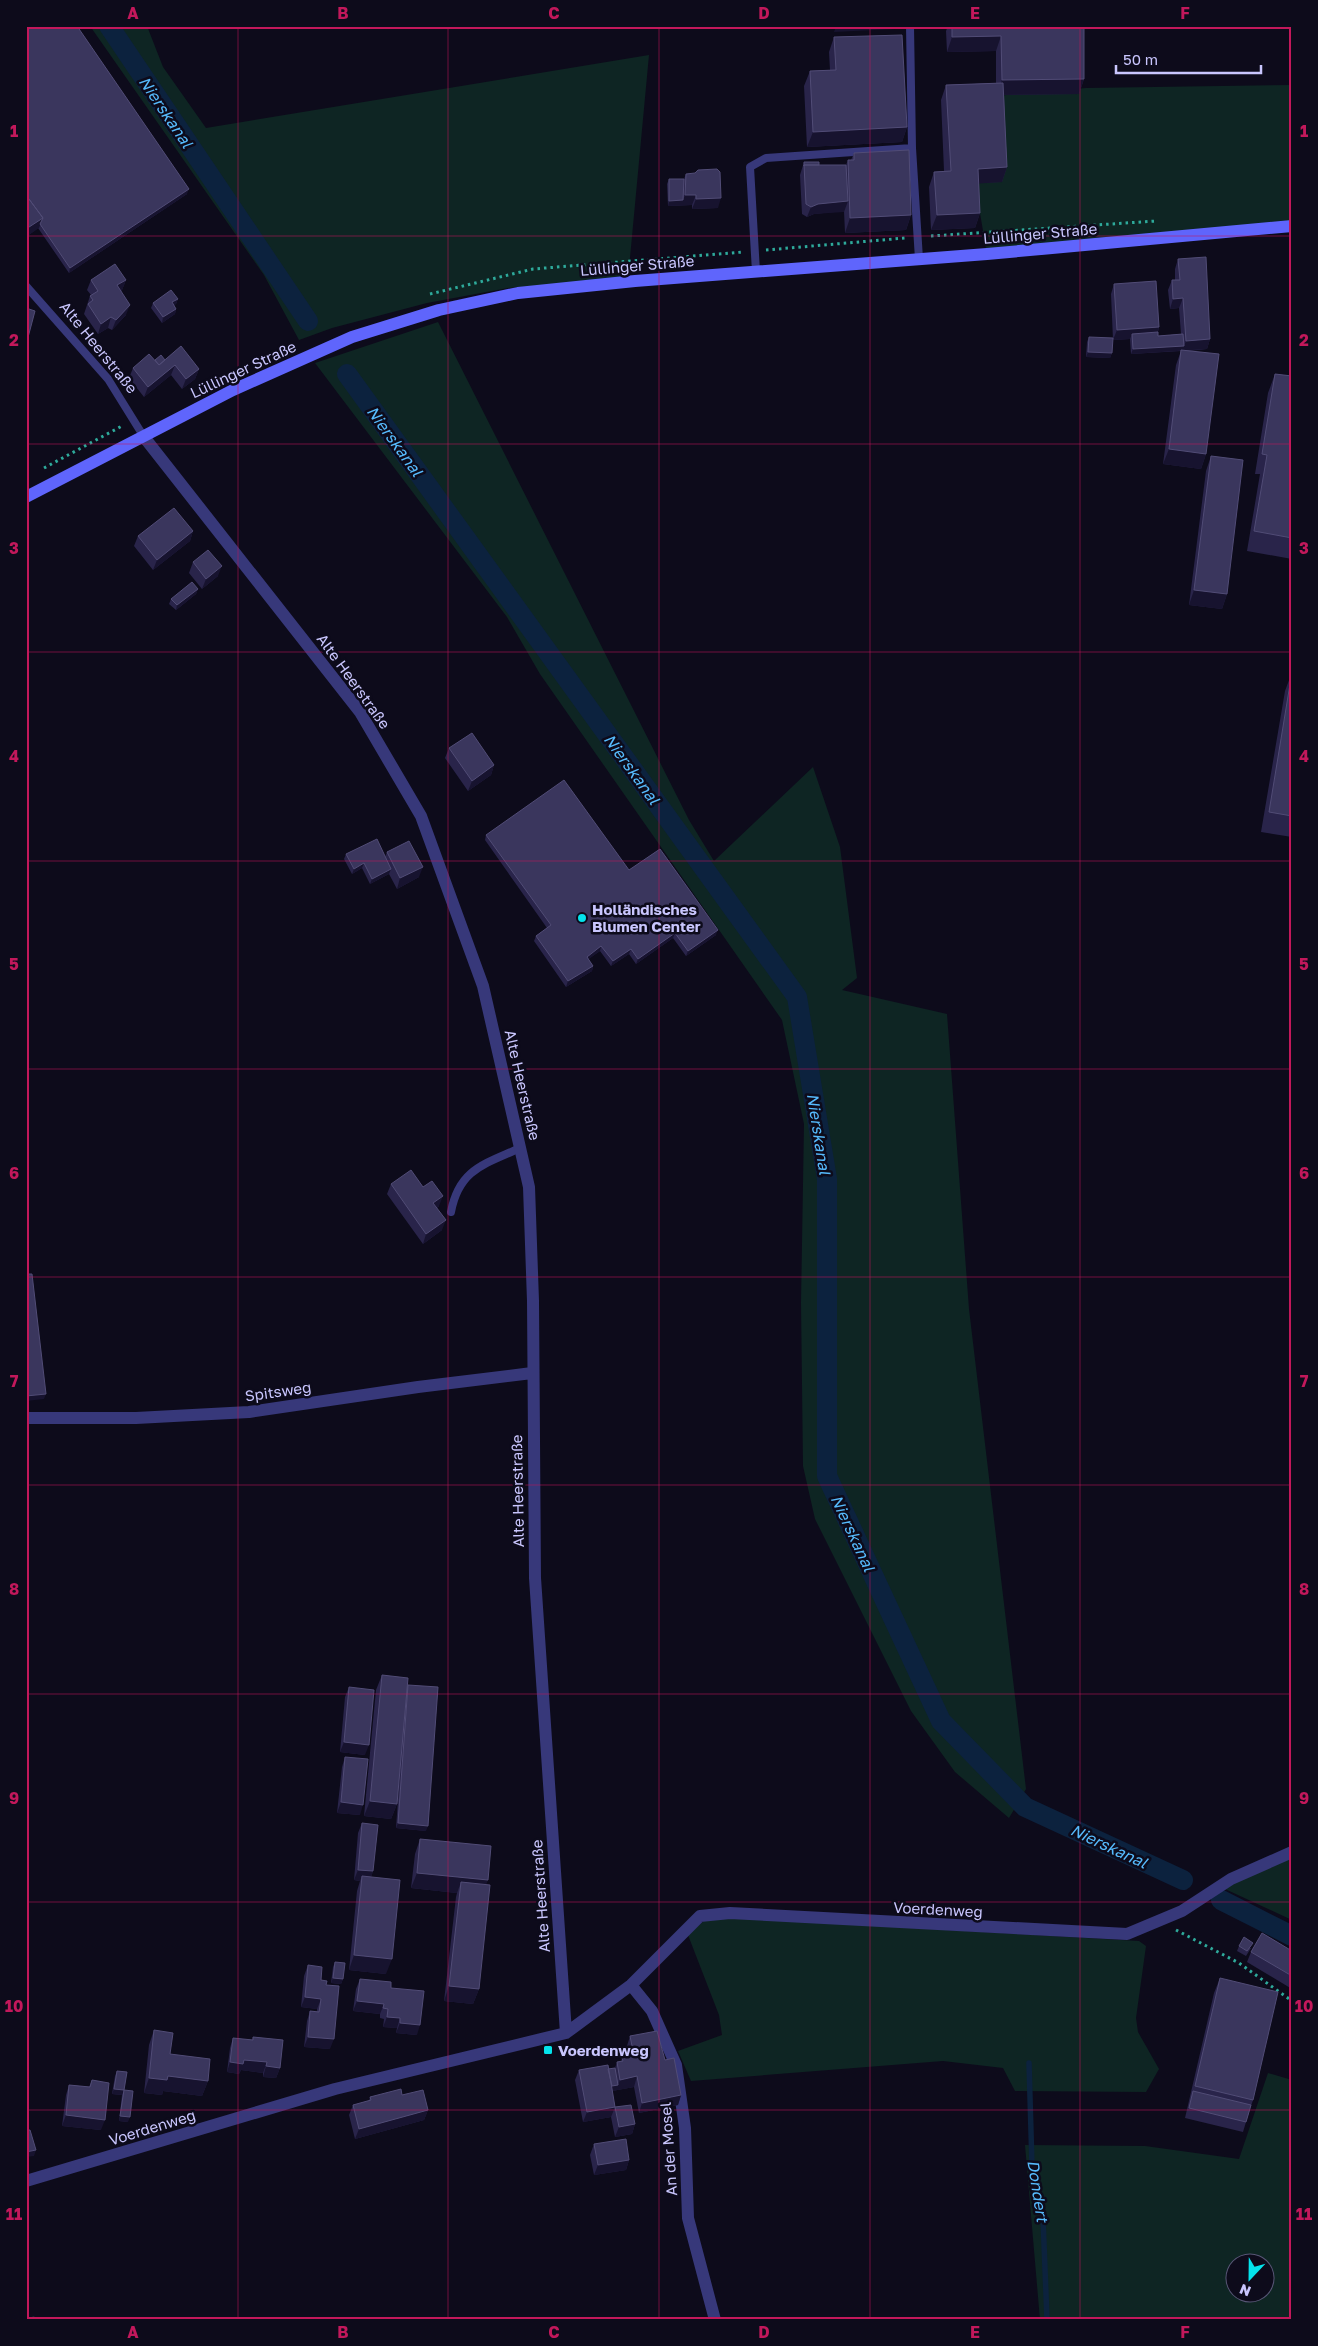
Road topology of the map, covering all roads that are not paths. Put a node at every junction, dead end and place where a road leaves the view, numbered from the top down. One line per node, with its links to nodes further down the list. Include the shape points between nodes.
1 (910, 26): 2 (lane)
2 (912, 148): 4 (lane); 5 (lane, via 766,158 750,167)
3 (1292, 226): 4 (street, Lüllinger Straße)
4 (919, 259): 5 (street, Lüllinger Straße)
5 (756, 272): 7 (street, Lüllinger Straße, via 518,293 440,310 352,337 233,390)
6 (26, 286): 7 (lane, Alte Heerstraße, via 108,379)
7 (144, 437): 8 (street, Lüllinger Straße); 9 (street, Alte Heerstraße, via 360,712 422,816 483,986)
8 (26, 497)
9 (520, 1148): 10 (lane, via 473,1170 454,1196); 11 (street, Alte Heerstraße, via 529,1187)
10 (452, 1212)
11 (532, 1373): 12 (street, Spitsweg, via 249,1412 136,1418); 15 (street, Alte Heerstraße, via 535,1578)
12 (26, 1418)
13 (1292, 1852): 14 (street, Voerdenweg, via 1231,1879 1182,1911 1128,1934 714,1914 700,1916)
14 (631, 1985): 15 (street, Voerdenweg); 17 (street, An der Mosel, via 652,2011 676,2065 685,2128 688,2218)
15 (566, 2033): 16 (street, Voerdenweg, via 334,2089)
16 (26, 2181)
17 (715, 2320)

